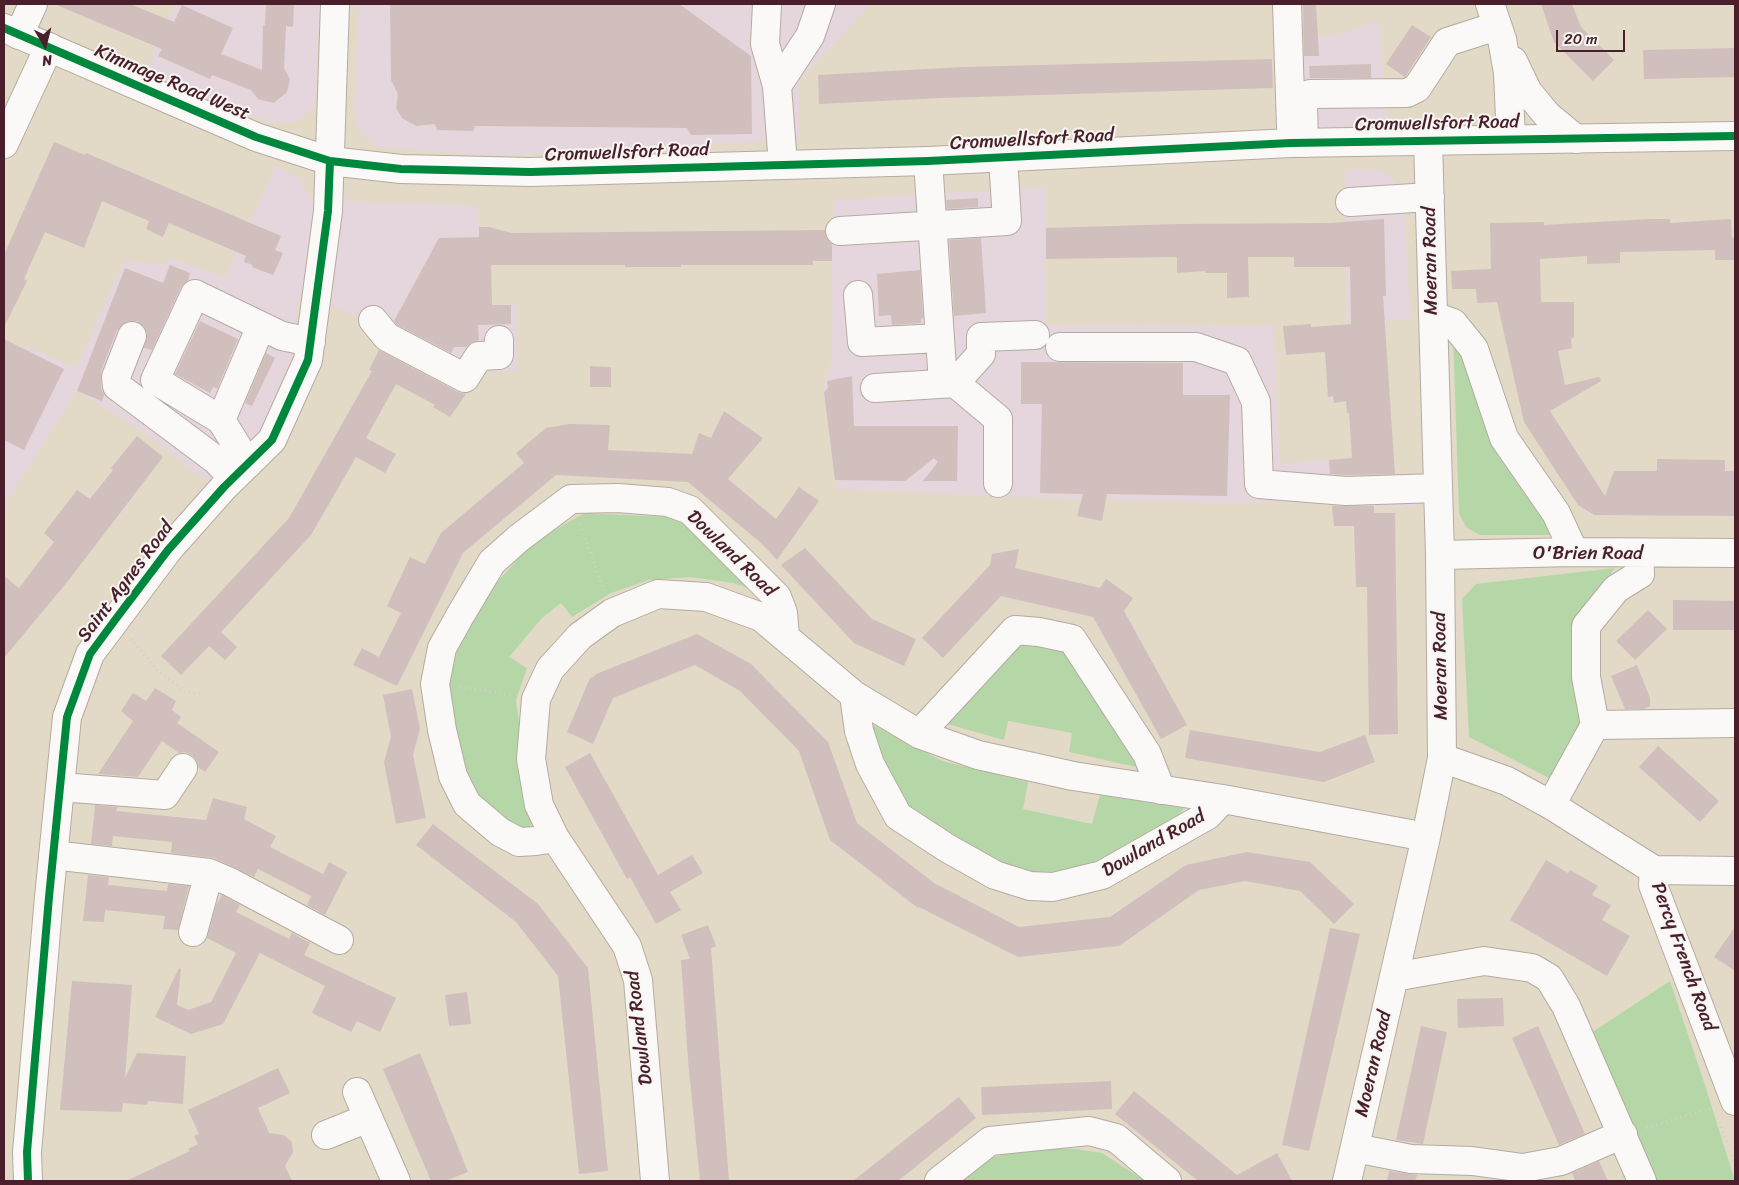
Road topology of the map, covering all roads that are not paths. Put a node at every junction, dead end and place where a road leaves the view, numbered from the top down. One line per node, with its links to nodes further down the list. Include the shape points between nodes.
1 (33, 4): 7 (street)
2 (334, 4): 17 (street, Saint Agnes Road)
3 (767, 4): 9 (street, via 765,44)
4 (821, 4): 9 (street, via 810,36)
5 (1287, 4): 14 (street)
6 (1496, 23): 11 (street, via 1508,73); 12 (street, via 1528,92 1547,115); 14 (street, via 1447,42 1417,88 1407,93 1310,94 1303,104)
7 (12, 31): 8 (street, Kimmage Road West)
8 (49, 47): 15 (street); 17 (street, Kimmage Road West, via 256,136)
9 (777, 86): 19 (street)
10 (1735, 136): 12 (street, Cromwellsfort Road)
11 (1511, 139): 12 (street, Cromwellsfort Road); 13 (street, Cromwellsfort Road)
12 (1576, 139)
13 (1428, 141): 14 (street, Cromwellsfort Road); 20 (street, Moeran Road)
14 (1297, 143): 16 (street, Cromwellsfort Road)
15 (4, 144)
16 (1003, 158): 18 (street, Cromwellsfort Road); 22 (street, via 1007,221)
17 (330, 161): 19 (street, Cromwellsfort Road, via 401,169 530,172); 32 (street, Saint Agnes Road, via 328,211)
18 (928, 161): 19 (street, Cromwellsfort Road); 22 (street)
19 (783, 165)
20 (1430, 197): 21 (street); 25 (street, Moeran Road)
21 (1350, 202)
22 (932, 226): 23 (street); 30 (street)
23 (840, 231)
24 (858, 295): 30 (street, via 862,342)
25 (1433, 316): 39 (street, Moeran Road); 40 (street, via 1454,323 1474,349 1504,438 1556,513)
26 (373, 320): 31 (street, via 387,337 465,378 479,356 499,355)
27 (261, 326): 32 (street, via 282,336); 36 (street); 36 (street, via 196,294 155,380)
28 (1035, 335): 34 (street, via 981,337 981,354)
29 (132, 336): 37 (street, via 116,376 118,386 216,460)
30 (940, 338): 34 (street)
31 (499, 340)
32 (311, 342): 37 (street, Saint Agnes Road, via 308,360 272,440)
33 (1060, 347): 39 (street, via 1196,348 1237,361 1256,402 1259,484 1346,490)
34 (949, 383): 35 (street); 38 (street, via 998,419)
35 (875, 388)
36 (221, 420): 37 (street)
37 (240, 471): 51 (street, Saint Agnes Road, via 168,550 90,654 67,717)
38 (998, 483)
39 (1438, 488): 43 (street, Moeran Road)
40 (1574, 552): 41 (street, O'Brien Road); 43 (street, O'Brien Road)
41 (1639, 553): 42 (street, O'Brien Road); 47 (street, via 1640,574 1616,589 1586,626 1586,677)
42 (1735, 553)
43 (1440, 555): 49 (street, Moeran Road)
44 (785, 636): 45 (street, Dowland Road); 56 (street, Dowland Road, via 761,616 706,597 658,594 612,613 580,636 550,669 536,699 532,759 539,805); 56 (street, Dowland Road, via 783,613 777,597 690,510 668,502 571,499 518,538 492,562 442,648 435,684 453,776 467,804 500,832 519,842)
45 (854, 696): 48 (street, Dowland Road); 53 (street, Dowland Road, via 859,731 870,764 898,816 995,875 1030,886 1053,887 1102,876 1208,815)
46 (1735, 723): 47 (street)
47 (1595, 725): 54 (street)
48 (919, 734): 52 (street, Dowland Road, via 978,755 1073,776); 52 (street, via 1015,630 1072,639 1147,754)
49 (1442, 758): 54 (street, Percy French Road, via 1507,780); 55 (street, Moeran Road)
50 (183, 768): 51 (street, via 165,795)
51 (60, 787): 57 (street, Saint Agnes Road)
52 (1160, 790): 53 (street, Dowland Road)
53 (1223, 799): 55 (street, Dowland Road)
54 (1551, 805): 58 (street, Percy French Road)
55 (1426, 837): 63 (street, Moeran Road)
56 (555, 838): 72 (street, Dowland Road, via 627,946 638,980)
57 (53, 855): 60 (street); 70 (street, Saint Agnes Road, via 27,1152)
58 (1654, 870): 59 (street); 65 (street, Percy French Road, via 1653,885)
59 (1735, 871)
60 (210, 873): 61 (street); 62 (street)
61 (193, 932)
62 (339, 940)
63 (1394, 976): 67 (street, via 1484,961 1532,968 1549,978 1566,1006); 69 (street, Moeran Road)
64 (357, 1092): 66 (street)
65 (1735, 1100)
66 (368, 1118): 68 (street); 71 (street)
67 (1622, 1134): 69 (street, via 1562,1161 1522,1168 1472,1161 1411,1159); 76 (street)
68 (326, 1135)
69 (1355, 1148): 75 (street, Moeran Road)
70 (28, 1181)
71 (396, 1181)
72 (655, 1181)
73 (939, 1181): 74 (street, via 990,1141 1089,1131 1116,1138)
74 (1167, 1181)
75 (1347, 1181)
76 (1642, 1181)

